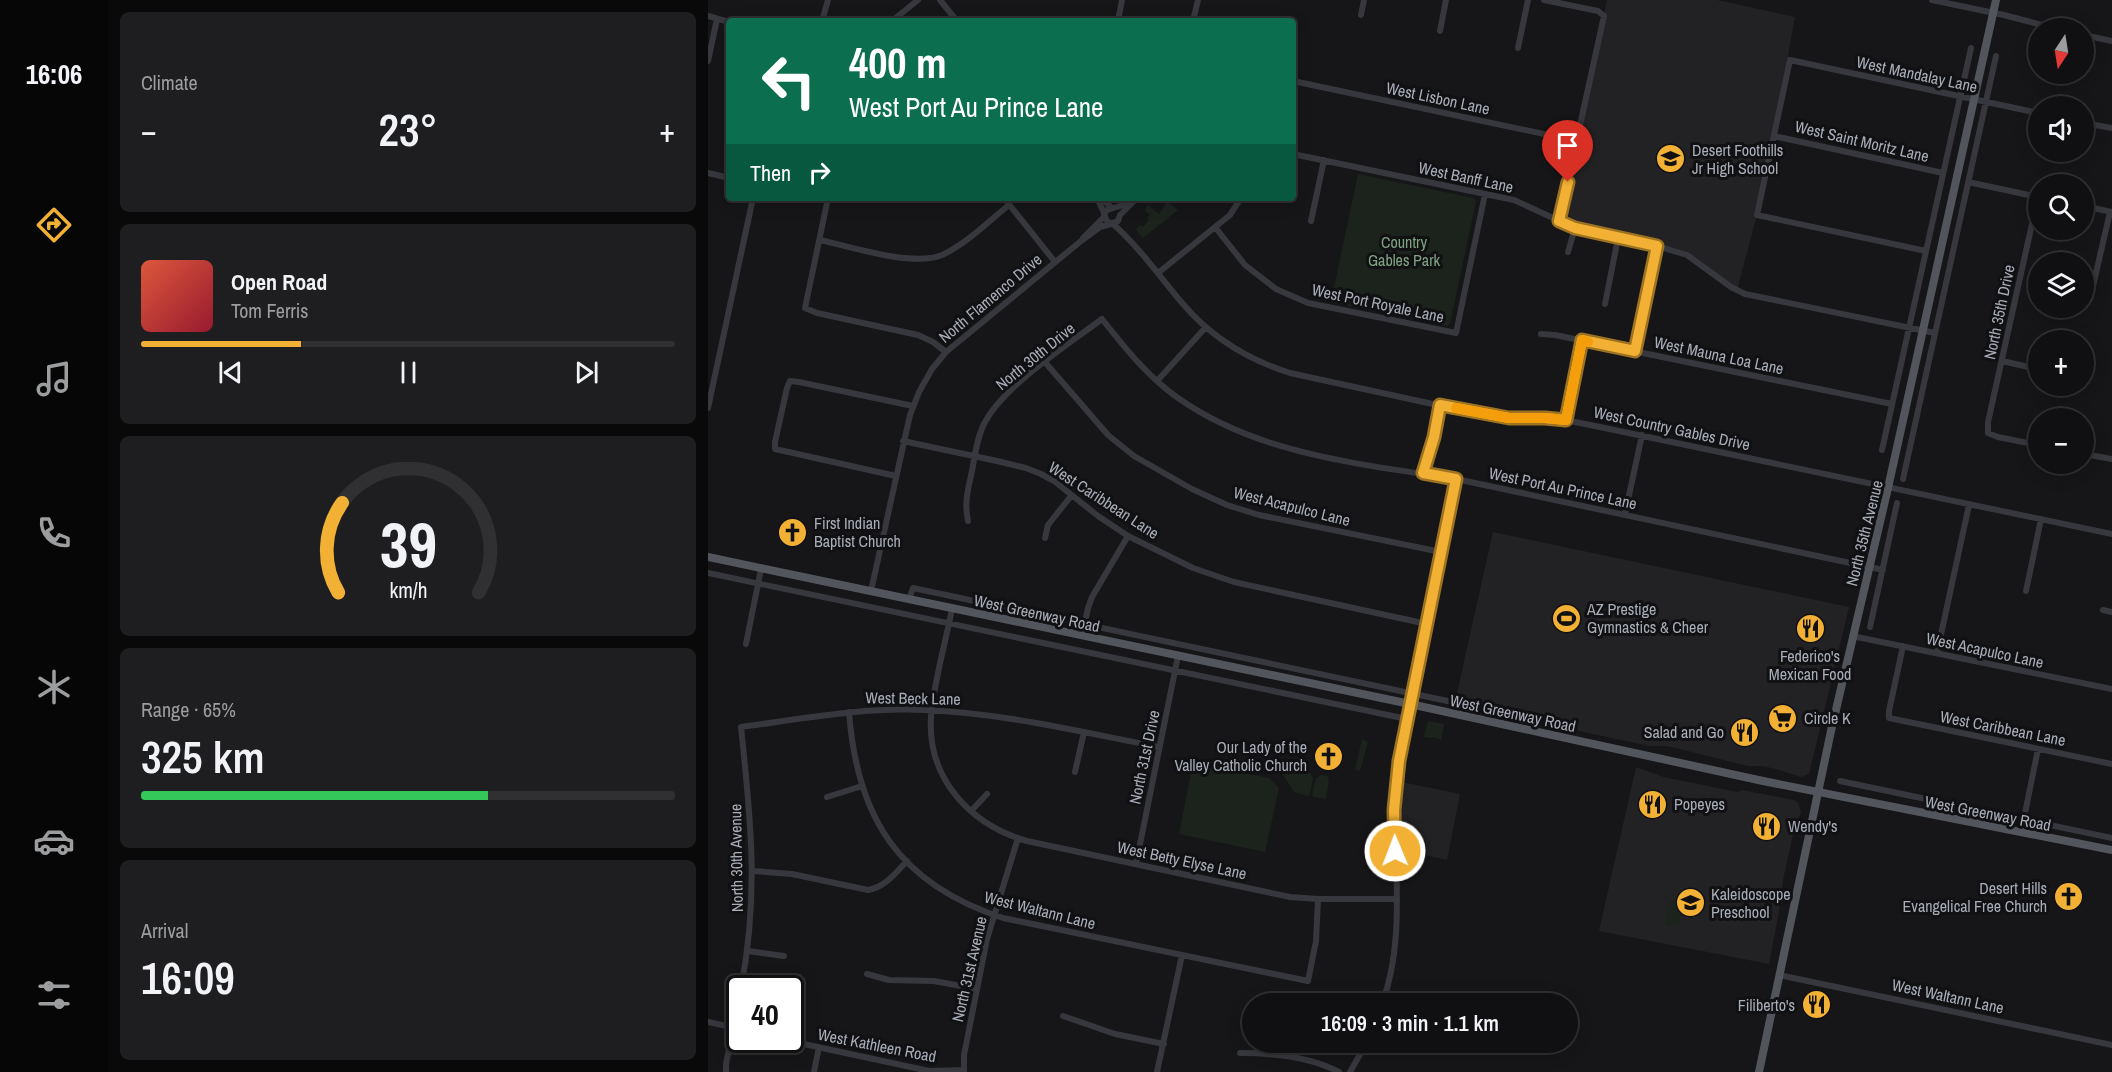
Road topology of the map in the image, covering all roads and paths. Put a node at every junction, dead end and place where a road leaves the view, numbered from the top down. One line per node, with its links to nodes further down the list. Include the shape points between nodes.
1 (828, 0): 16 (street)
2 (918, 0): 17 (street)
3 (1122, 0): 19 (street)
4 (1364, 0): 13 (street)
5 (1446, 0): 23 (street)
6 (1528, 0): 26 (street)
7 (1544, 0): 38 (street, via 1598,11 1604,16)
8 (1932, 0): 12 (street)
9 (1996, 0): 12 (main road, North 35th Avenue)
10 (942, 1): 18 (street)
11 (1196, 1): 20 (street)
12 (1993, 13): 22 (street); 32 (main road, North 35th Avenue)
13 (1361, 15)
14 (708, 16): 15 (street)
15 (717, 18): 21 (street); 29 (street)
16 (823, 18)
17 (896, 18)
18 (955, 18)
19 (1119, 18)
20 (1193, 18)
21 (726, 21)
22 (2028, 22)
23 (1440, 31)
24 (2094, 37): 25 (street)
25 (2112, 41)
26 (1518, 48)
27 (1971, 48): 31 (street)
28 (1996, 56): 33 (street, North 35th Avenue)
29 (708, 61)
30 (1296, 82): 38 (street, West Lisbon Lane)
31 (1960, 97): 32 (street, West Mandalay Lane); 37 (street, West Mandalay Lane, via 1790,60); 41 (street)
32 (1975, 100): 33 (street, West Mandalay Lane); 81 (main road, North 35th Avenue)
33 (1986, 103): 34 (street, West Mandalay Lane); 44 (street, North 35th Avenue)
34 (2028, 111)
35 (2094, 125): 36 (street)
36 (2112, 128)
37 (1774, 136): 41 (street, West Saint Moritz Lane); 72 (street, via 1757,215)
38 (1577, 141): 62 (street)
39 (1296, 155): 40 (street, West Banff Lane)
40 (1324, 160): 45 (street, West Banff Lane); 61 (street)
41 (1943, 173): 72 (street)
42 (708, 174): 43 (street)
43 (726, 177)
44 (1968, 182): 46 (street); 82 (street, North 35th Avenue)
45 (1485, 194): 62 (street, West Banff Lane, via 1514,200); 64 (street, West Port Royale Lane, via 1456,333 1308,303 1276,289 1245,265)
46 (2028, 195)
47 (752, 201): 94 (street)
48 (827, 201): 67 (street)
49 (1006, 201): 55 (street)
50 (1100, 201): 59 (street)
51 (1103, 201): 56 (street)
52 (1128, 201): 56 (street, North Flamenco Drive)
53 (1133, 201): 60 (street, North Flamenco Drive)
54 (1239, 201): 64 (street)
55 (1009, 205): 67 (street, via 960,244 932,258 910,259); 74 (street)
56 (1113, 208): 59 (street, North Flamenco Drive); 60 (street)
57 (2094, 208): 58 (street)
58 (2111, 212): 76 (street)
59 (1104, 215): 63 (street); 70 (street, North Flamenco Drive)
60 (1120, 217): 63 (street, North Flamenco Drive); 68 (street, West Country Gables Drive)
61 (1311, 221)
62 (1559, 221): 65 (street, West Banff Lane)
63 (1112, 224): 68 (street, West Country Gables Drive); 70 (street, North Flamenco Drive)
64 (1215, 227): 75 (street)
65 (1575, 228): 66 (street, West Banff Lane); 73 (street)
66 (1618, 238): 71 (street, West Banff Lane); 77 (street)
67 (820, 240): 86 (street, via 805,308 918,335)
68 (1132, 240): 75 (street, West Country Gables Drive)
69 (2029, 240): 88 (street, North 35th Drive)
70 (1081, 241): 74 (street, North Flamenco Drive)
71 (1657, 246): 80 (street, West Banff Lane, via 1687,255 1745,294); 85 (street)
72 (1926, 251): 80 (street)
73 (1568, 252)
74 (1055, 262): 86 (street, North Flamenco Drive)
75 (1158, 273): 79 (street, West Country Gables Drive)
76 (2094, 283)
77 (1605, 304)
78 (1102, 319): 87 (street, North 30th Drive); 90 (street, West Port Au Prince Lane)
79 (1206, 327): 90 (street); 92 (street, West Country Gables Drive, via 1225,343 1271,367)
80 (1908, 327): 81 (street, West Banff Lane); 91 (street)
81 (1923, 330): 82 (street, West Banff Lane); 107 (main road, North 35th Avenue)
82 (1935, 333): 106 (street, North 35th Avenue)
83 (1541, 334): 84 (street, West Mauna Loa Lane)
84 (1582, 340): 85 (street, West Mauna Loa Lane); 95 (street)
85 (1635, 351): 91 (street, West Mauna Loa Lane)
86 (946, 352): 93 (street, North Flamenco Drive, via 932,369)
87 (1044, 361): 100 (street, North 30th Drive, via 993,410 984,424); 117 (street, West Acapulco Lane, via 1108,435 1134,456 1192,489 1259,515)
88 (2002, 362): 89 (street); 98 (street, North 35th Drive, via 1988,433)
89 (2028, 367)
90 (1157, 381): 103 (street, West Port Au Prince Lane, via 1227,427 1264,442)
91 (1892, 404): 99 (street)
92 (1440, 405): 95 (street, West Country Gables Drive, via 1498,417); 103 (street)
93 (913, 406): 97 (street, North Flamenco Drive); 104 (street, via 790,381 775,442 776,449)
94 (708, 408)
95 (1566, 420): 96 (street, West Country Gables Drive)
96 (1642, 435): 107 (street, West Country Gables Drive); 111 (street)
97 (903, 441): 100 (street, West Caribbean Lane); 104 (street, North Flamenco Drive)
98 (2028, 443)
99 (1882, 450)
100 (975, 456): 108 (street, West Caribbean Lane, via 1026,468 1054,481); 113 (street, North 30th Drive, via 965,508)
101 (2094, 456): 102 (street)
102 (2112, 459)
103 (1423, 473): 105 (street, West Port Au Prince Lane)
104 (896, 476): 124 (street, North Flamenco Drive)
105 (1456, 479): 111 (street, West Port Au Prince Lane); 117 (street)
106 (1903, 479)
107 (1888, 488): 110 (street, West Country Gables Drive); 119 (main road, North 35th Avenue)
108 (1071, 496): 115 (street, West Caribbean Lane); 116 (street, via 1048,525)
109 (1897, 503): 121 (street, North 35th Avenue)
110 (1969, 505): 112 (street, West Country Gables Drive); 138 (street)
111 (1625, 514): 119 (street, West Port Au Prince Lane)
112 (2042, 519): 114 (street, West Country Gables Drive); 125 (street)
113 (968, 521)
114 (2112, 534)
115 (1128, 536): 131 (street, West Caribbean Lane, via 1193,568 1234,582); 132 (street, via 1092,597)
116 (1045, 538)
117 (1441, 552): 131 (street)
118 (708, 557): 120 (main road, West Greenway Road)
119 (1869, 567): 121 (street, West Port Au Prince Lane); 135 (main road, North 35th Avenue)
120 (761, 568): 123 (street); 124 (main road, West Greenway Road)
121 (1883, 570): 133 (street, North 35th Avenue)
122 (708, 573): 123 (street, West Greenway Road)
123 (758, 583): 130 (street, West Greenway Road); 136 (street)
124 (871, 591): 126 (main road, West Greenway Road)
125 (2026, 591)
126 (909, 599): 127 (main road, West Greenway Road); 132 (street, West Greenway Road, via 913,588)
127 (952, 609): 130 (street); 134 (main road, West Greenway Road)
128 (2103, 610): 129 (street)
129 (2112, 612)
130 (950, 623): 140 (street, West Greenway Road); 145 (street)
131 (1426, 624): 142 (street)
132 (1084, 625): 134 (street); 142 (street, West Greenway Road)
133 (1870, 627)
134 (1082, 636): 139 (main road, West Greenway Road)
135 (1852, 636): 137 (street, West Acapulco Lane); 156 (main road, North 35th Avenue)
136 (746, 644)
137 (1903, 646): 138 (street, West Acapulco Lane); 151 (street, West Caribbean Lane, via 1889,718)
138 (1937, 653): 141 (street, West Acapulco Lane)
139 (1178, 656): 140 (street, North 31st Drive); 144 (main road, West Greenway Road)
140 (1175, 671): 147 (street, West Greenway Road); 150 (street, North 31st Drive)
141 (2112, 689)
142 (1412, 693): 143 (street, West Greenway Road); 144 (street)
143 (1457, 703)
144 (1410, 704): 147 (street); 156 (main road, West Greenway Road)
145 (932, 710): 146 (street, West Beck Lane); 149 (street, West Beck Lane, via 999,716); 159 (street, West Betty Elyse Lane, via 933,747 941,770 957,797)
146 (849, 712): 148 (street, West Beck Lane); 155 (street)
147 (1407, 719): 169 (street, via 1395,803)
148 (741, 727): 167 (street, North 30th Avenue)
149 (1084, 732): 150 (street, West Beck Lane); 153 (street)
150 (1160, 747): 166 (street, North 31st Drive)
151 (2038, 749): 152 (street, West Caribbean Lane); 160 (street)
152 (2112, 764)
153 (1076, 772)
154 (1840, 781): 160 (street, West Greenway Road)
155 (862, 786): 158 (street); 165 (street, via 878,825)
156 (1818, 792): 161 (main road, West Greenway Road); 176 (main road, North 35th Avenue)
157 (987, 794): 159 (street)
158 (827, 797)
159 (971, 811): 162 (street, West Betty Elyse Lane, via 987,825)
160 (2024, 819): 161 (street); 163 (street, West Greenway Road)
161 (2021, 833): 164 (main road, West Greenway Road)
162 (1018, 838): 166 (street, West Betty Elyse Lane); 170 (street, North 31st Avenue)
163 (2112, 838)
164 (2112, 850)
165 (907, 861): 167 (street, via 884,884 868,890 792,874); 170 (street, West Waltann Lane, via 954,898)
166 (1136, 864): 168 (street, West Betty Elyse Lane, via 1290,897)
167 (753, 871): 171 (street, North 30th Avenue)
168 (1318, 899): 169 (street, West Betty Elyse Lane); 172 (street, West Waltann Lane, via 1316,941 1308,981)
169 (1396, 899): 178 (street, via 1393,965)
170 (995, 915): 172 (street, West Waltann Lane); 177 (street, North 31st Avenue)
171 (748, 951): 173 (street); 175 (street, North 30th Avenue)
172 (1182, 955): 183 (street)
173 (784, 956)
174 (867, 974): 177 (street)
175 (743, 975)
176 (1779, 975): 184 (street, West Waltann Lane); 195 (main road, North 35th Avenue)
177 (978, 990): 189 (street, North 31st Avenue)
178 (1385, 993)
179 (1063, 1016): 183 (street, via 1115,1034)
180 (708, 1022): 181 (street)
181 (726, 1026)
182 (804, 1044): 185 (street, West Kathleen Road)
183 (1164, 1044): 192 (street)
184 (2112, 1045)
185 (819, 1047): 189 (street, West Kathleen Road, via 929,1071); 191 (street)
186 (729, 1053): 190 (street)
187 (1240, 1053): 193 (street, via 1292,1057)
188 (1361, 1053): 194 (street)
189 (964, 1071)
190 (726, 1072)
191 (814, 1072)
192 (1157, 1072)
193 (1339, 1072)
194 (1350, 1072)
195 (1759, 1072)

